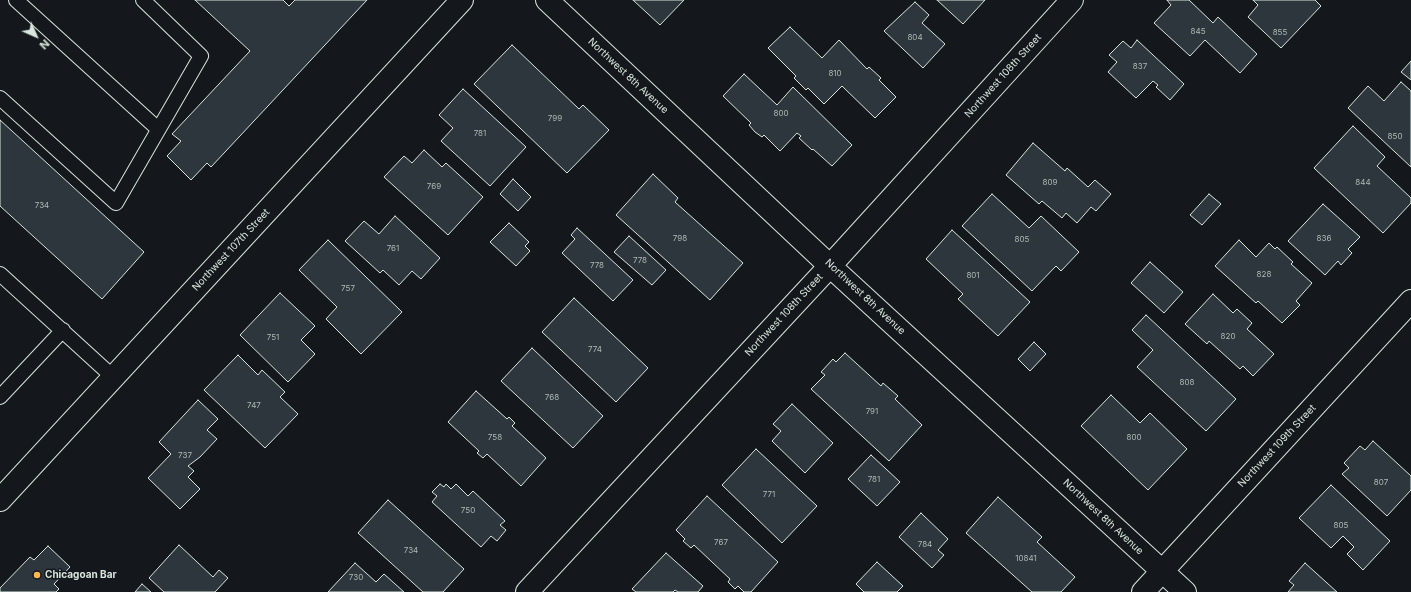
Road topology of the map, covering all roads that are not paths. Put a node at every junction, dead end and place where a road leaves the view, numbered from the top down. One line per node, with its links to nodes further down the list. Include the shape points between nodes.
1 (16, 0): 7 (lane)
2 (142, 0): 7 (lane, via 201,56)
3 (462, 0): 12 (street, Northwest 107th Street)
4 (547, 0): 8 (street, Northwest 8th Avenue)
5 (1072, 0): 8 (street, Northwest 108th Street)
6 (0, 98): 7 (lane, via 116,203)
7 (158, 129)
8 (830, 266): 15 (street, Northwest 8th Avenue); 16 (street, Northwest 108th Street)
9 (0, 274): 11 (lane)
10 (1411, 301): 15 (street, Northwest 109th Street)
11 (63, 330): 12 (lane); 13 (lane)
12 (113, 377): 14 (street, Northwest 107th Street)
13 (0, 397)
14 (0, 500)
15 (1162, 571): 17 (street, Northwest 109th Street); 18 (street, Northwest 8th Avenue)
16 (527, 592)
17 (1143, 592)
18 (1185, 592)

